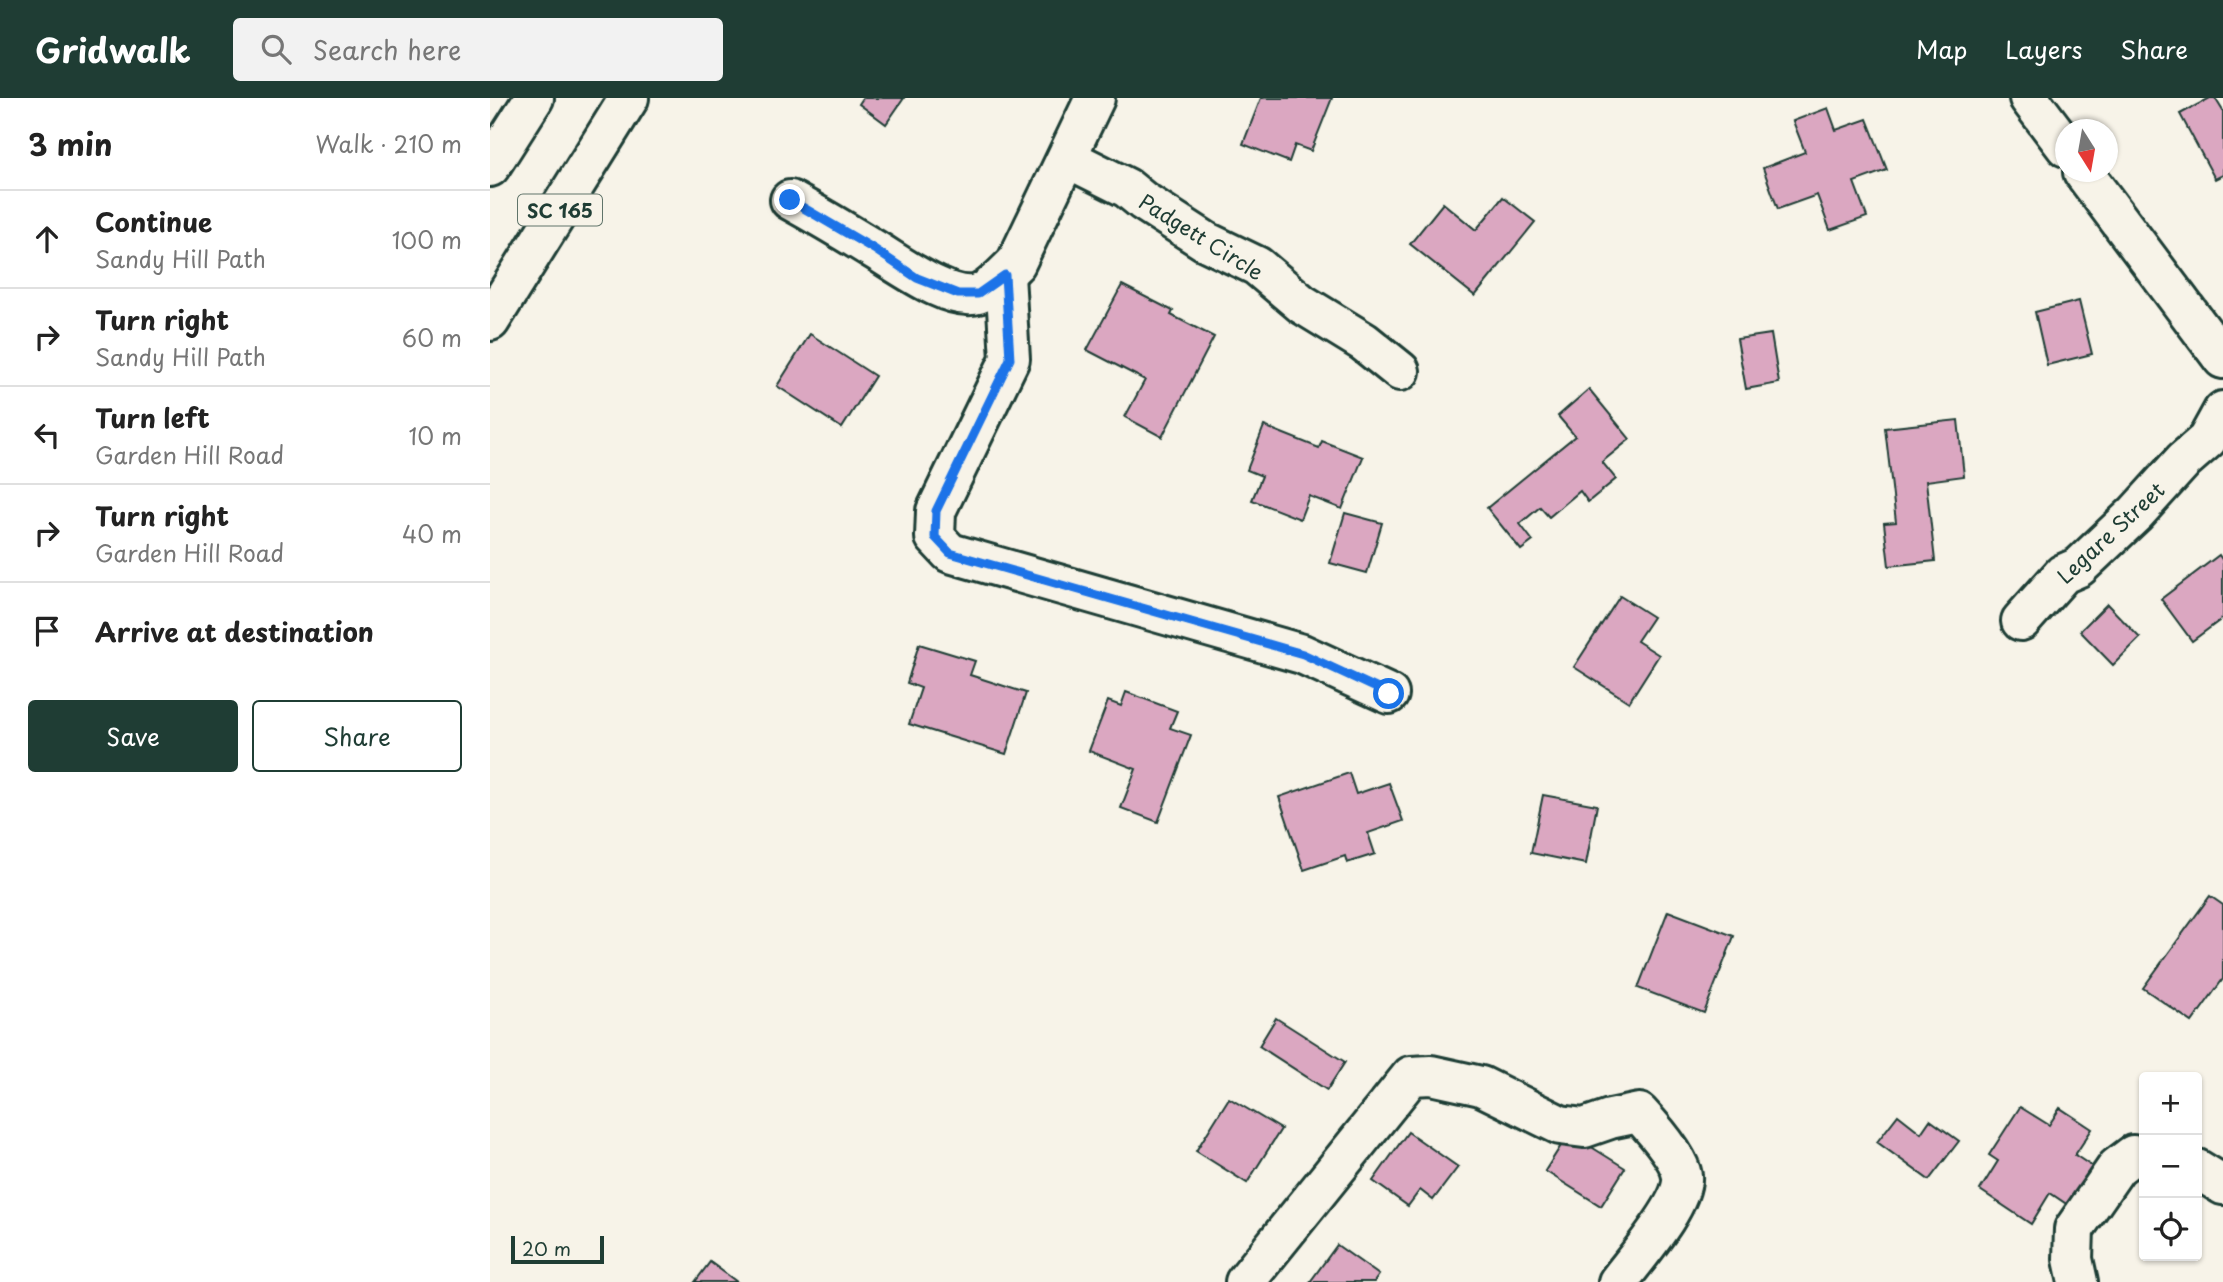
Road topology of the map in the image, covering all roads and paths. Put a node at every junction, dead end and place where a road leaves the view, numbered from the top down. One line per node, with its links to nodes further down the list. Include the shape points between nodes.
1 (534, 98): 7 (street)
2 (629, 98): 11 (street, SC 165)
3 (1095, 98): 6 (street)
4 (2029, 98): 5 (street)
5 (2055, 132)
6 (1066, 158): 10 (street, via 1016,263); 13 (street, Padgett Circle, via 1127,188 1205,241 1257,266 1302,304 1364,342)
7 (490, 167)
8 (2090, 182): 12 (street)
9 (790, 200): 10 (street, via 917,278 958,294 978,294)
10 (1005, 275): 16 (street, via 1010,359 936,511 935,537 950,553 1303,654)
11 (490, 321)
12 (2223, 359)
13 (1400, 371)
14 (2223, 411): 15 (street, Legare Street, via 2207,440 2079,567 2063,574)
15 (2021, 621)
16 (1389, 694)
17 (2139, 1156): 22 (street, via 2133,1155 2118,1167 2074,1229)
18 (2202, 1172): 19 (street)
19 (2223, 1185)
20 (1245, 1282): 21 (street, via 1411,1076 1431,1075 1481,1086 1560,1125 1584,1128 1639,1113 1665,1142 1682,1175 1672,1212)
21 (1618, 1282)
22 (2078, 1282)

